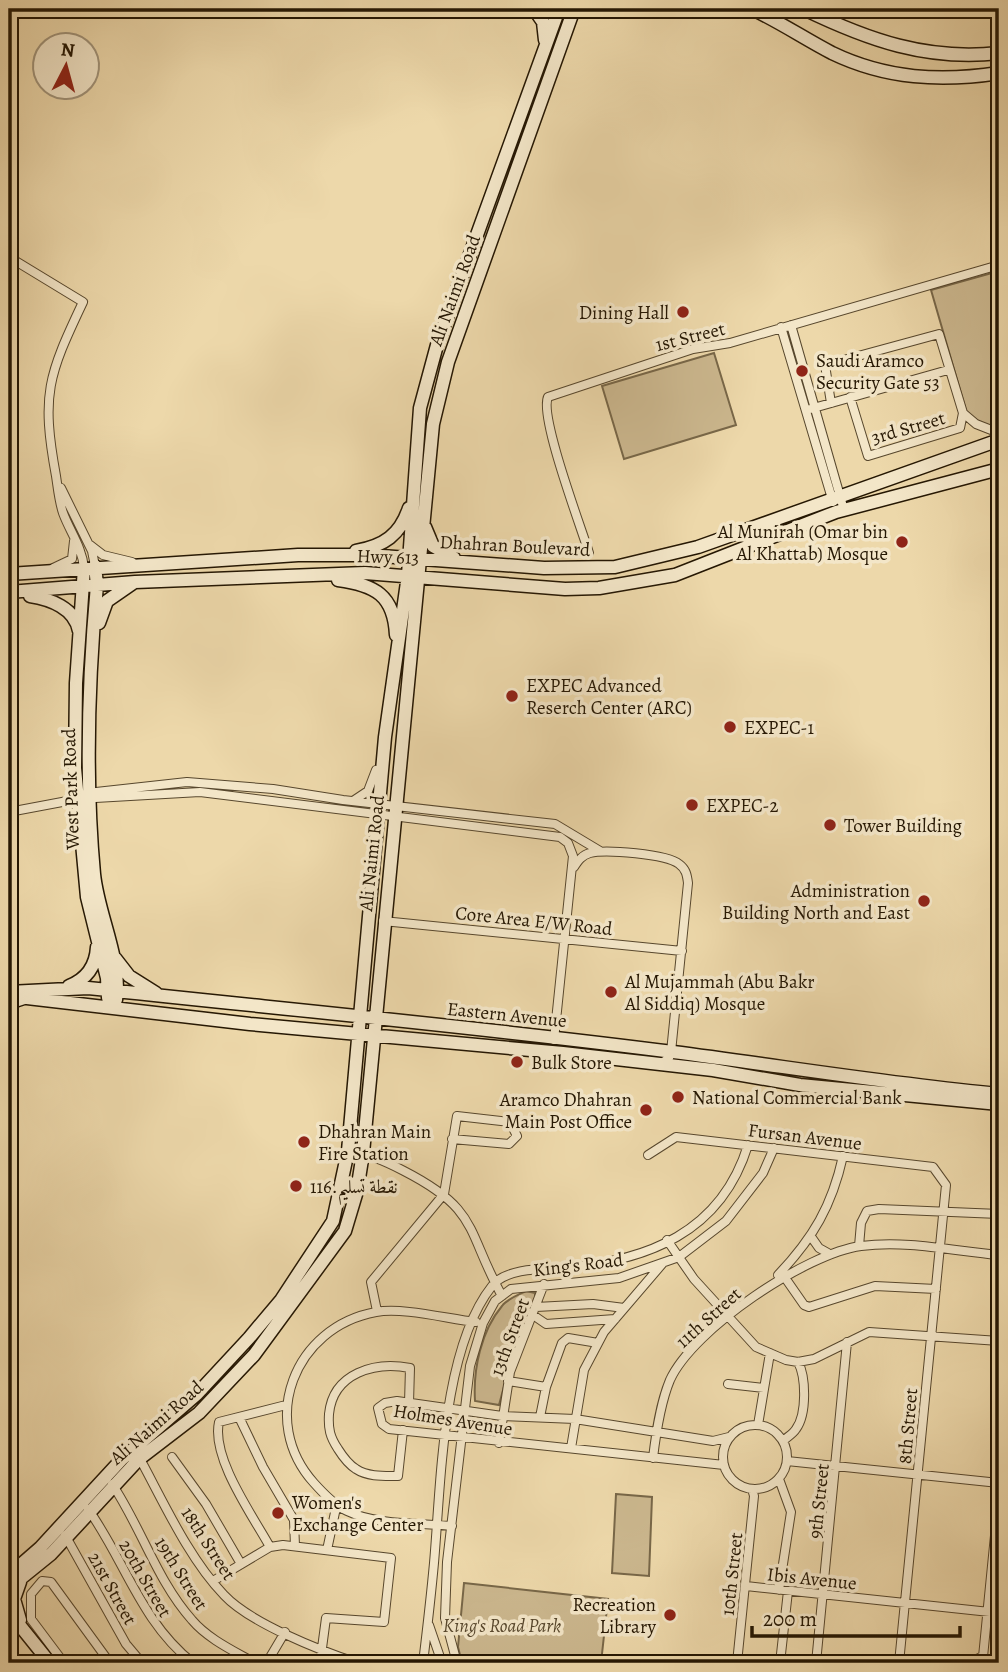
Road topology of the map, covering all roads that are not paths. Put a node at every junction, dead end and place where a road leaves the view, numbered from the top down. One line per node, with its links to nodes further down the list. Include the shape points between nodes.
1 (388, 9): 2 (main road)
2 (448, 9)
3 (534, 9): 10 (main road, via 543,22)
4 (559, 9): 10 (main road, Ali Naimi Road)
5 (574, 9): 9 (main road, Ali Naimi Road)
6 (582, 9): 9 (main road)
7 (752, 9): 12 (main road, via 832,52 881,72 924,79)
8 (804, 9): 11 (main road, via 858,35 900,48 958,56)
9 (566, 35): 30 (main road, Ali Naimi Road, via 449,362 433,424)
10 (544, 53): 27 (main road, Ali Naimi Road, via 434,356 416,433)
11 (999, 53)
12 (999, 73)
13 (9, 257): 26 (street, via 83,302 47,396)
14 (999, 265): 15 (street, 1st Street)
15 (791, 325): 16 (street, 1st Street); 20 (street)
16 (781, 327): 21 (street); 33 (street, 1st Street, via 669,356 548,397 545,404 551,434)
17 (948, 369): 18 (street); 19 (street, via 939,334 825,365); 22 (street)
18 (850, 397): 19 (street); 22 (street, 3rd Street, via 868,456 960,428)
19 (831, 403): 20 (street)
20 (815, 408): 21 (street); 28 (street)
21 (805, 411): 28 (street)
22 (963, 413): 23 (street, via 975,424)
23 (999, 433)
24 (999, 440): 28 (main road, Dhahran Boulevard)
25 (999, 469): 29 (main road, Hwy 613)
26 (57, 479): 31 (street, via 63,513); 32 (street)
27 (413, 494): 34 (main road, via 405,519 386,542); 35 (main road, Ali Naimi Road)
28 (835, 496): 29 (street); 37 (main road, Dhahran Boulevard, via 698,547 615,568)
29 (840, 511): 43 (main road, Hwy 613, via 675,575 634,583 565,589)
30 (424, 515): 35 (main road, Ali Naimi Road); 37 (main road, via 433,546)
31 (71, 528): 38 (street); 39 (street, via 72,559)
32 (88, 542): 36 (street, via 103,555); 38 (street)
33 (589, 553)
34 (333, 555): 35 (main road, Dhahran Boulevard); 36 (main road, Dhahran Boulevard)
35 (415, 559): 37 (main road, Dhahran Boulevard); 41 (main road, Ali Naimi Road)
36 (139, 563): 38 (main road, Dhahran Boulevard)
37 (467, 563)
38 (90, 567): 39 (main road, Dhahran Boulevard); 45 (main road, West Park Road)
39 (48, 570): 40 (main road, Dhahran Boulevard)
40 (9, 574)
41 (414, 575): 42 (main road, Hwy 613); 43 (main road, Hwy 613); 47 (main road, Ali Naimi Road); 50 (main road, Ali Naimi Road)
42 (310, 576): 44 (main road, Hwy 613); 50 (main road, via 367,585 383,596 395,624)
43 (449, 578): 47 (main road, via 428,590)
44 (135, 582): 45 (main road, Hwy 613); 49 (main road, via 107,601)
45 (90, 586): 46 (main road, Hwy 613); 48 (main road, West Park Road); 49 (main road, West Park Road)
46 (9, 592): 48 (main road, via 52,601 75,618)
47 (415, 625): 55 (main road, Ali Naimi Road)
48 (80, 636): 52 (main road, West Park Road, via 75,719)
49 (92, 647): 52 (main road, West Park Road)
50 (397, 663): 51 (main road, Ali Naimi Road)
51 (385, 737): 53 (street, via 375,779 368,791); 54 (main road, Ali Naimi Road)
52 (85, 797): 53 (street, via 187,782); 54 (street, via 200,792); 56 (street); 60 (main road, West Park Road, via 87,897)
53 (353, 801): 54 (street)
54 (379, 810): 55 (street); 69 (main road, Ali Naimi Road)
55 (396, 811): 57 (street, via 555,824); 58 (street, via 560,837 572,848); 59 (main road, Ali Naimi Road)
56 (9, 812)
57 (600, 851): 58 (street, via 584,855); 62 (street, via 664,858 682,866 688,883)
58 (571, 873): 61 (street)
59 (383, 921): 61 (street, Core Area E/W Road); 69 (main road, Ali Naimi Road)
60 (102, 939): 63 (main road, via 84,978); 64 (main road, West Park Road); 66 (main road, via 129,976)
61 (565, 939): 62 (street, Core Area E/W Road); 71 (street)
62 (682, 951): 72 (street)
63 (65, 988): 64 (main road, Eastern Avenue); 65 (main road, Eastern Avenue)
64 (112, 991): 66 (main road, Eastern Avenue); 68 (main road, West Park Road)
65 (9, 992)
66 (177, 999): 69 (main road, Eastern Avenue)
67 (9, 1001): 68 (main road, Eastern Avenue, via 24,998)
68 (111, 1007): 70 (main road, Eastern Avenue)
69 (367, 1018): 70 (main road, Ali Naimi Road); 71 (main road, Eastern Avenue)
70 (366, 1034): 73 (main road, Eastern Avenue); 80 (main road, Ali Naimi Road); 81 (main road, Ali Naimi Road)
71 (554, 1039): 72 (main road, Eastern Avenue); 73 (street)
72 (671, 1052): 74 (street); 75 (main road, Eastern Avenue, via 864,1081)
73 (562, 1053): 74 (main road, Eastern Avenue)
74 (660, 1064): 76 (main road, Eastern Avenue)
75 (999, 1094)
76 (999, 1104)
77 (452, 1139): 77 (street, via 457,1116 510,1122 517,1136 509,1144); 85 (street)
78 (748, 1145): 79 (street, Fursan Avenue); 82 (street, Fursan Avenue, via 676,1137); 89 (street, King's Road, via 735,1178 713,1208)
79 (774, 1148): 83 (street, Fursan Avenue); 94 (street, King's Road, via 763,1173 733,1214)
80 (348, 1151): 81 (street); 138 (main road, Ali Naimi Road, via 333,1221 281,1300)
81 (362, 1153): 85 (street); 138 (main road, Ali Naimi Road, via 345,1231 254,1354 199,1413)
82 (648, 1155)
83 (843, 1156): 84 (street, Fursan Avenue, via 933,1167); 88 (street, 11th Street, via 837,1183)
84 (947, 1192): 86 (street, 8th Street)
85 (444, 1194): 97 (street, via 460,1208 476,1236); 103 (street, via 371,1282)
86 (944, 1210): 87 (street); 90 (street, via 867,1211); 91 (street, 8th Street)
87 (999, 1214)
88 (812, 1238): 92 (street); 96 (street, 11th Street)
89 (667, 1240): 94 (street); 97 (street, King's Road, via 621,1261 526,1272)
90 (859, 1246): 91 (street, 11th Street); 92 (street, 11th Street)
91 (940, 1248): 93 (street, 11th Street); 99 (street, 8th Street)
92 (828, 1253): 96 (street, 11th Street)
93 (999, 1255)
94 (679, 1257): 95 (street, King's Road); 105 (street)
95 (663, 1263): 98 (street, King's Road, via 619,1278); 102 (street)
96 (783, 1275): 99 (street, via 808,1307 875,1286); 105 (street, 11th Street)
97 (494, 1283): 100 (street); 108 (street)
98 (544, 1284): 100 (street, King's Road, via 511,1289); 104 (street, 13th Street)
99 (936, 1289): 111 (street, 8th Street)
100 (502, 1296): 109 (street)
101 (598, 1305): 102 (street); 104 (street); 107 (street)
102 (624, 1308): 106 (street)
103 (377, 1311): 108 (street); 122 (street, via 334,1329 307,1354 288,1390)
104 (534, 1311): 107 (street, via 546,1324); 117 (street, 13th Street)
105 (730, 1317): 115 (street, via 756,1347); 131 (street, 11th Street, via 692,1348 670,1380)
106 (615, 1319): 107 (street); 110 (street)
107 (600, 1320): 110 (street)
108 (471, 1321): 109 (street); 123 (street)
109 (483, 1322): 124 (street)
110 (604, 1332): 114 (street)
111 (931, 1336): 112 (street); 113 (street, via 869,1332); 144 (street, 8th Street)
112 (999, 1341)
113 (847, 1342): 116 (street); 143 (street, 9th Street)
114 (598, 1343): 119 (street, via 568,1338 562,1343); 128 (street, via 584,1370)
115 (770, 1353): 116 (street); 120 (street)
116 (798, 1362): 135 (street, via 804,1373 802,1417 797,1429)
117 (508, 1381): 119 (street); 125 (street, 13th Street)
118 (728, 1384): 120 (street)
119 (546, 1387): 127 (street)
120 (764, 1388): 129 (street)
121 (409, 1403): 123 (street, Holmes Avenue); 130 (street, Holmes Avenue, via 385,1402 378,1408 382,1424); 130 (street, via 410,1368 387,1364 345,1381 330,1401 331,1439 357,1470 398,1476)
122 (286, 1405): 126 (street); 150 (street, via 294,1452 306,1474)
123 (450, 1408): 124 (street, Holmes Avenue); 132 (street)
124 (464, 1410): 125 (street, Holmes Avenue); 133 (street)
125 (502, 1416): 127 (street, Holmes Avenue); 136 (street, 13th Street)
126 (239, 1417): 155 (street, via 294,1520); 156 (street, via 219,1422 217,1444)
127 (540, 1417): 128 (street, Holmes Avenue)
128 (575, 1419): 131 (street, Holmes Avenue); 137 (street)
129 (758, 1425): 134 (street, via 743,1427); 135 (street, via 773,1430)
130 (404, 1430): 132 (street, Holmes Avenue)
131 (656, 1433): 134 (street, Holmes Avenue, via 713,1441); 140 (street, 11th Street)
132 (447, 1436): 133 (street, Holmes Avenue); 152 (street)
133 (461, 1437): 136 (street, Holmes Avenue); 153 (street)
134 (729, 1437): 142 (street)
135 (783, 1441): 141 (street)
136 (499, 1443): 137 (street, Holmes Avenue)
137 (571, 1448): 140 (street, Holmes Avenue)
138 (137, 1454): 146 (main road, Ali Naimi Road); 160 (street, 18th Street)
139 (172, 1457): 158 (street)
140 (653, 1458): 142 (street, Holmes Avenue)
141 (787, 1461): 143 (street); 145 (street)
142 (724, 1465): 148 (street, via 733,1481)
143 (838, 1466): 144 (street); 164 (street, 9th Street)
144 (918, 1475): 147 (street); 165 (street, 8th Street)
145 (779, 1479): 148 (street); 163 (street, via 792,1512)
146 (109, 1481): 151 (main road, Ali Naimi Road); 180 (street, 19th Street, via 193,1622)
147 (999, 1483)
148 (752, 1489): 161 (street, 10th Street)
149 (999, 1495): 167 (street)
150 (337, 1503): 152 (street, via 347,1511 373,1518); 157 (street)
151 (86, 1506): 154 (main road, Ali Naimi Road); 179 (street, 20th Street, via 151,1621 172,1647)
152 (436, 1524): 153 (street); 169 (street)
153 (452, 1526): 185 (street, via 443,1603)
154 (62, 1532): 159 (main road, Ali Naimi Road); 178 (street, 21st Street)
155 (295, 1546): 156 (street); 157 (street)
156 (270, 1547): 158 (street)
157 (327, 1550): 172 (street, via 391,1558 384,1622 326,1618)
158 (241, 1564): 160 (street)
159 (15, 1578): 162 (main road, Ali Naimi Road); 170 (main road)
160 (212, 1581): 171 (street, 18th Street, via 225,1597)
161 (746, 1587): 163 (street, Ibis Avenue); 186 (street, 10th Street)
162 (9, 1588)
163 (783, 1590): 164 (street, Ibis Avenue); 187 (street)
164 (825, 1595): 165 (street, Ibis Avenue); 188 (street, 9th Street)
165 (906, 1603): 167 (street, Ibis Avenue); 189 (street, 8th Street)
166 (9, 1612): 170 (main road)
167 (988, 1612): 168 (street, Ibis Avenue); 173 (street)
168 (999, 1613)
169 (428, 1622): 183 (street); 184 (street)
170 (14, 1623): 174 (main road); 175 (main road)
171 (285, 1632): 172 (street, 18th Street); 180 (street, via 269,1659)
172 (321, 1651): 181 (street); 182 (street, 18th Street)
173 (983, 1657): 190 (street); 191 (street)
174 (40, 1663)
175 (50, 1663)
176 (64, 1663): 177 (street, via 31,1619 31,1594 42,1581 51,1582)
177 (110, 1663)
178 (142, 1663)
179 (193, 1663)
180 (255, 1663)
181 (320, 1663)
182 (358, 1663)
183 (423, 1663)
184 (442, 1663)
185 (457, 1663)
186 (737, 1663)
187 (780, 1663)
188 (816, 1663)
189 (899, 1663)
190 (968, 1663)
191 (991, 1663)

